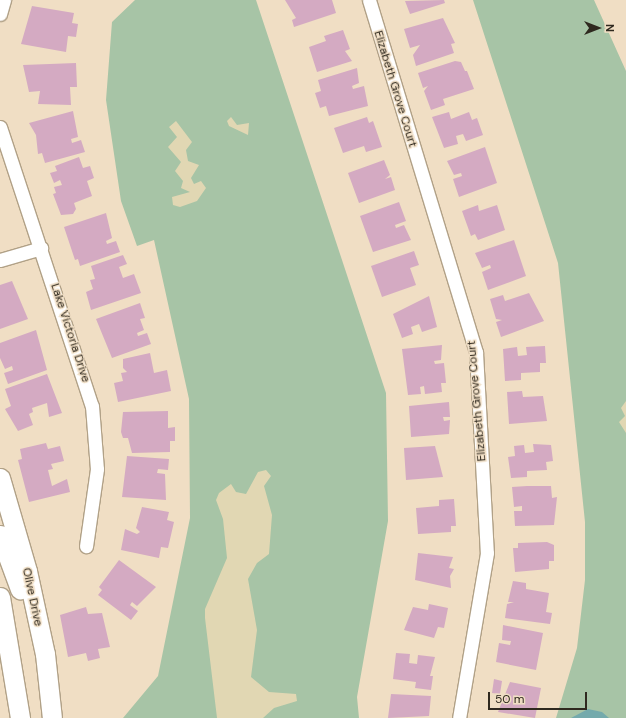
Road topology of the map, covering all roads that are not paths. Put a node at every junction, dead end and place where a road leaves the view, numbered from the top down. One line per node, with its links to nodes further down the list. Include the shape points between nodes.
1 (4, 0): 3 (street)
2 (369, 0): 14 (street, Elizabeth Grove Court, via 476,352 487,552)
3 (0, 14)
4 (0, 127): 5 (street, Lake Victoria Drive)
5 (41, 248): 6 (street); 9 (street, Lake Victoria Drive, via 92,406 97,469)
6 (0, 260)
7 (0, 478): 11 (main road, Olive Drive, via 27,571)
8 (0, 535): 11 (main road)
9 (86, 546)
10 (0, 597): 12 (main road)
11 (45, 654): 13 (main road, Olive Drive)
12 (20, 718)
13 (52, 718)
14 (459, 718)

